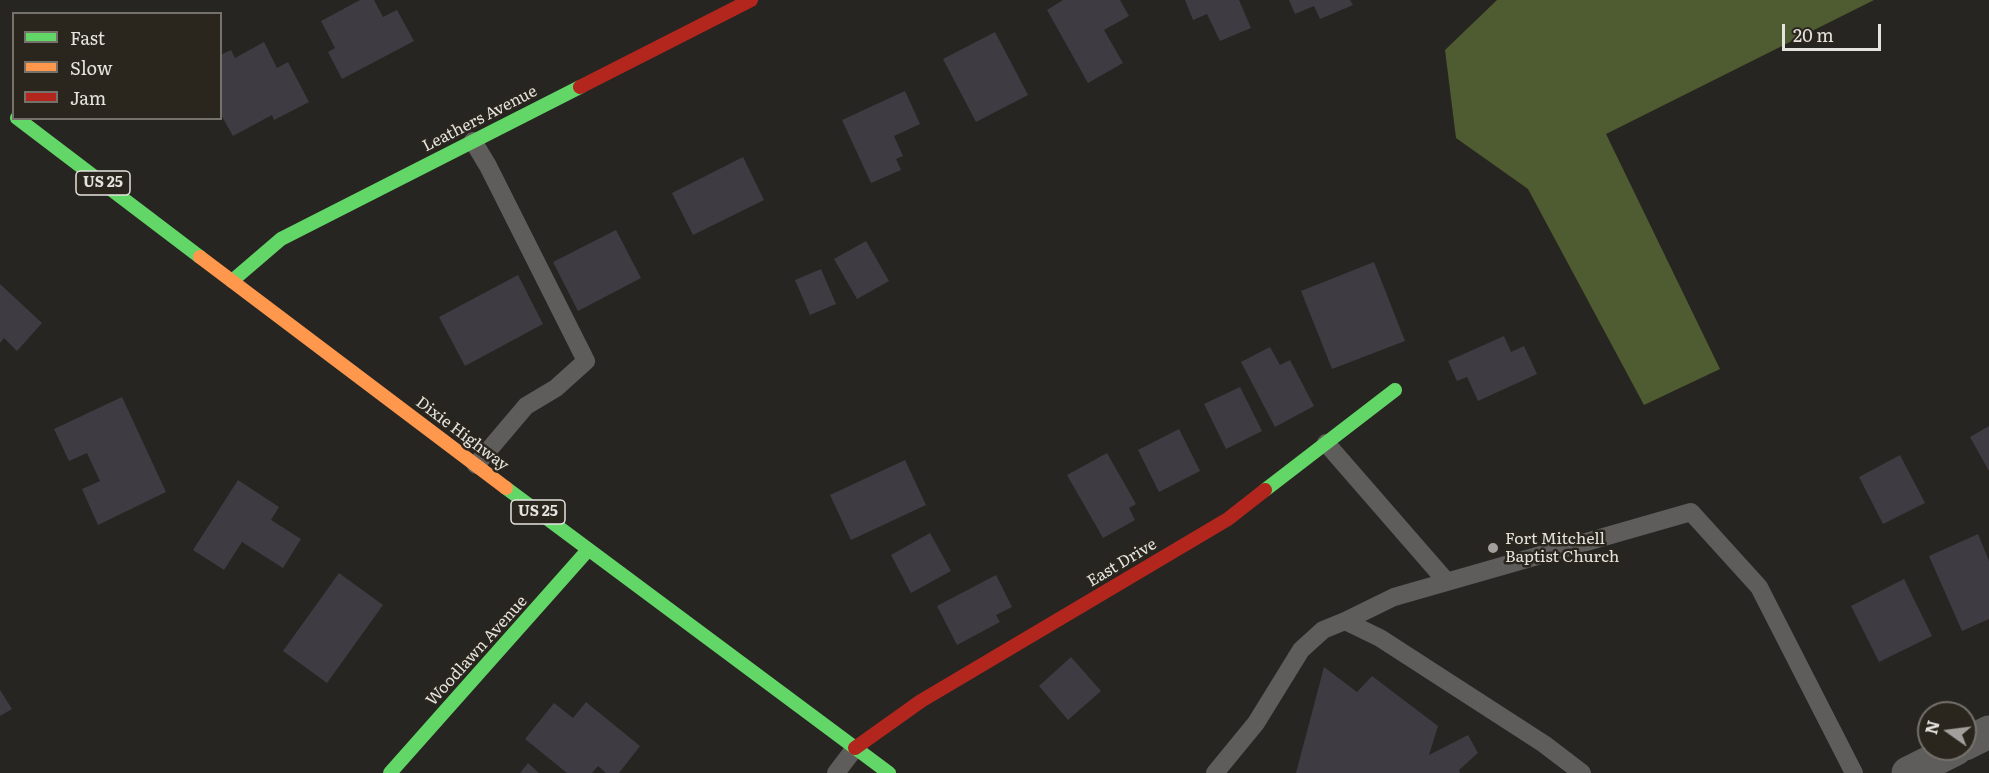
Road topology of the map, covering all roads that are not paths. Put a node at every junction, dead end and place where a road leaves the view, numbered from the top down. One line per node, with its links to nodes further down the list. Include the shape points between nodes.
1 (752, 0): 3 (street, Leathers Avenue)
2 (19, 120): 4 (street, Dixie Highway / US 25)
3 (473, 141): 4 (street, Leathers Avenue, via 281,239); 7 (lane, via 586,361 556,388 526,406)
4 (232, 281): 7 (street, Dixie Highway / US 25)
5 (1395, 390): 6 (street, East Drive)
6 (1326, 443): 9 (lane); 11 (street, East Drive, via 1228,519 921,701)
7 (476, 465): 8 (street, Dixie Highway / US 25)
8 (588, 550): 11 (street, Dixie Highway / US 25); 13 (street, Woodlawn Avenue)
9 (1447, 582): 10 (lane, via 1394,597); 18 (lane, via 1691,512 1760,587)
10 (1345, 621): 16 (lane, via 1323,630 1301,650 1256,723); 17 (lane, via 1380,638)
11 (855, 748): 14 (lane); 15 (street, Dixie Highway / US 25)
12 (1932, 761): 19 (street)
13 (390, 773)
14 (836, 773)
15 (889, 773)
16 (1215, 773)
17 (1582, 773)
18 (1854, 773)
19 (1908, 773)

